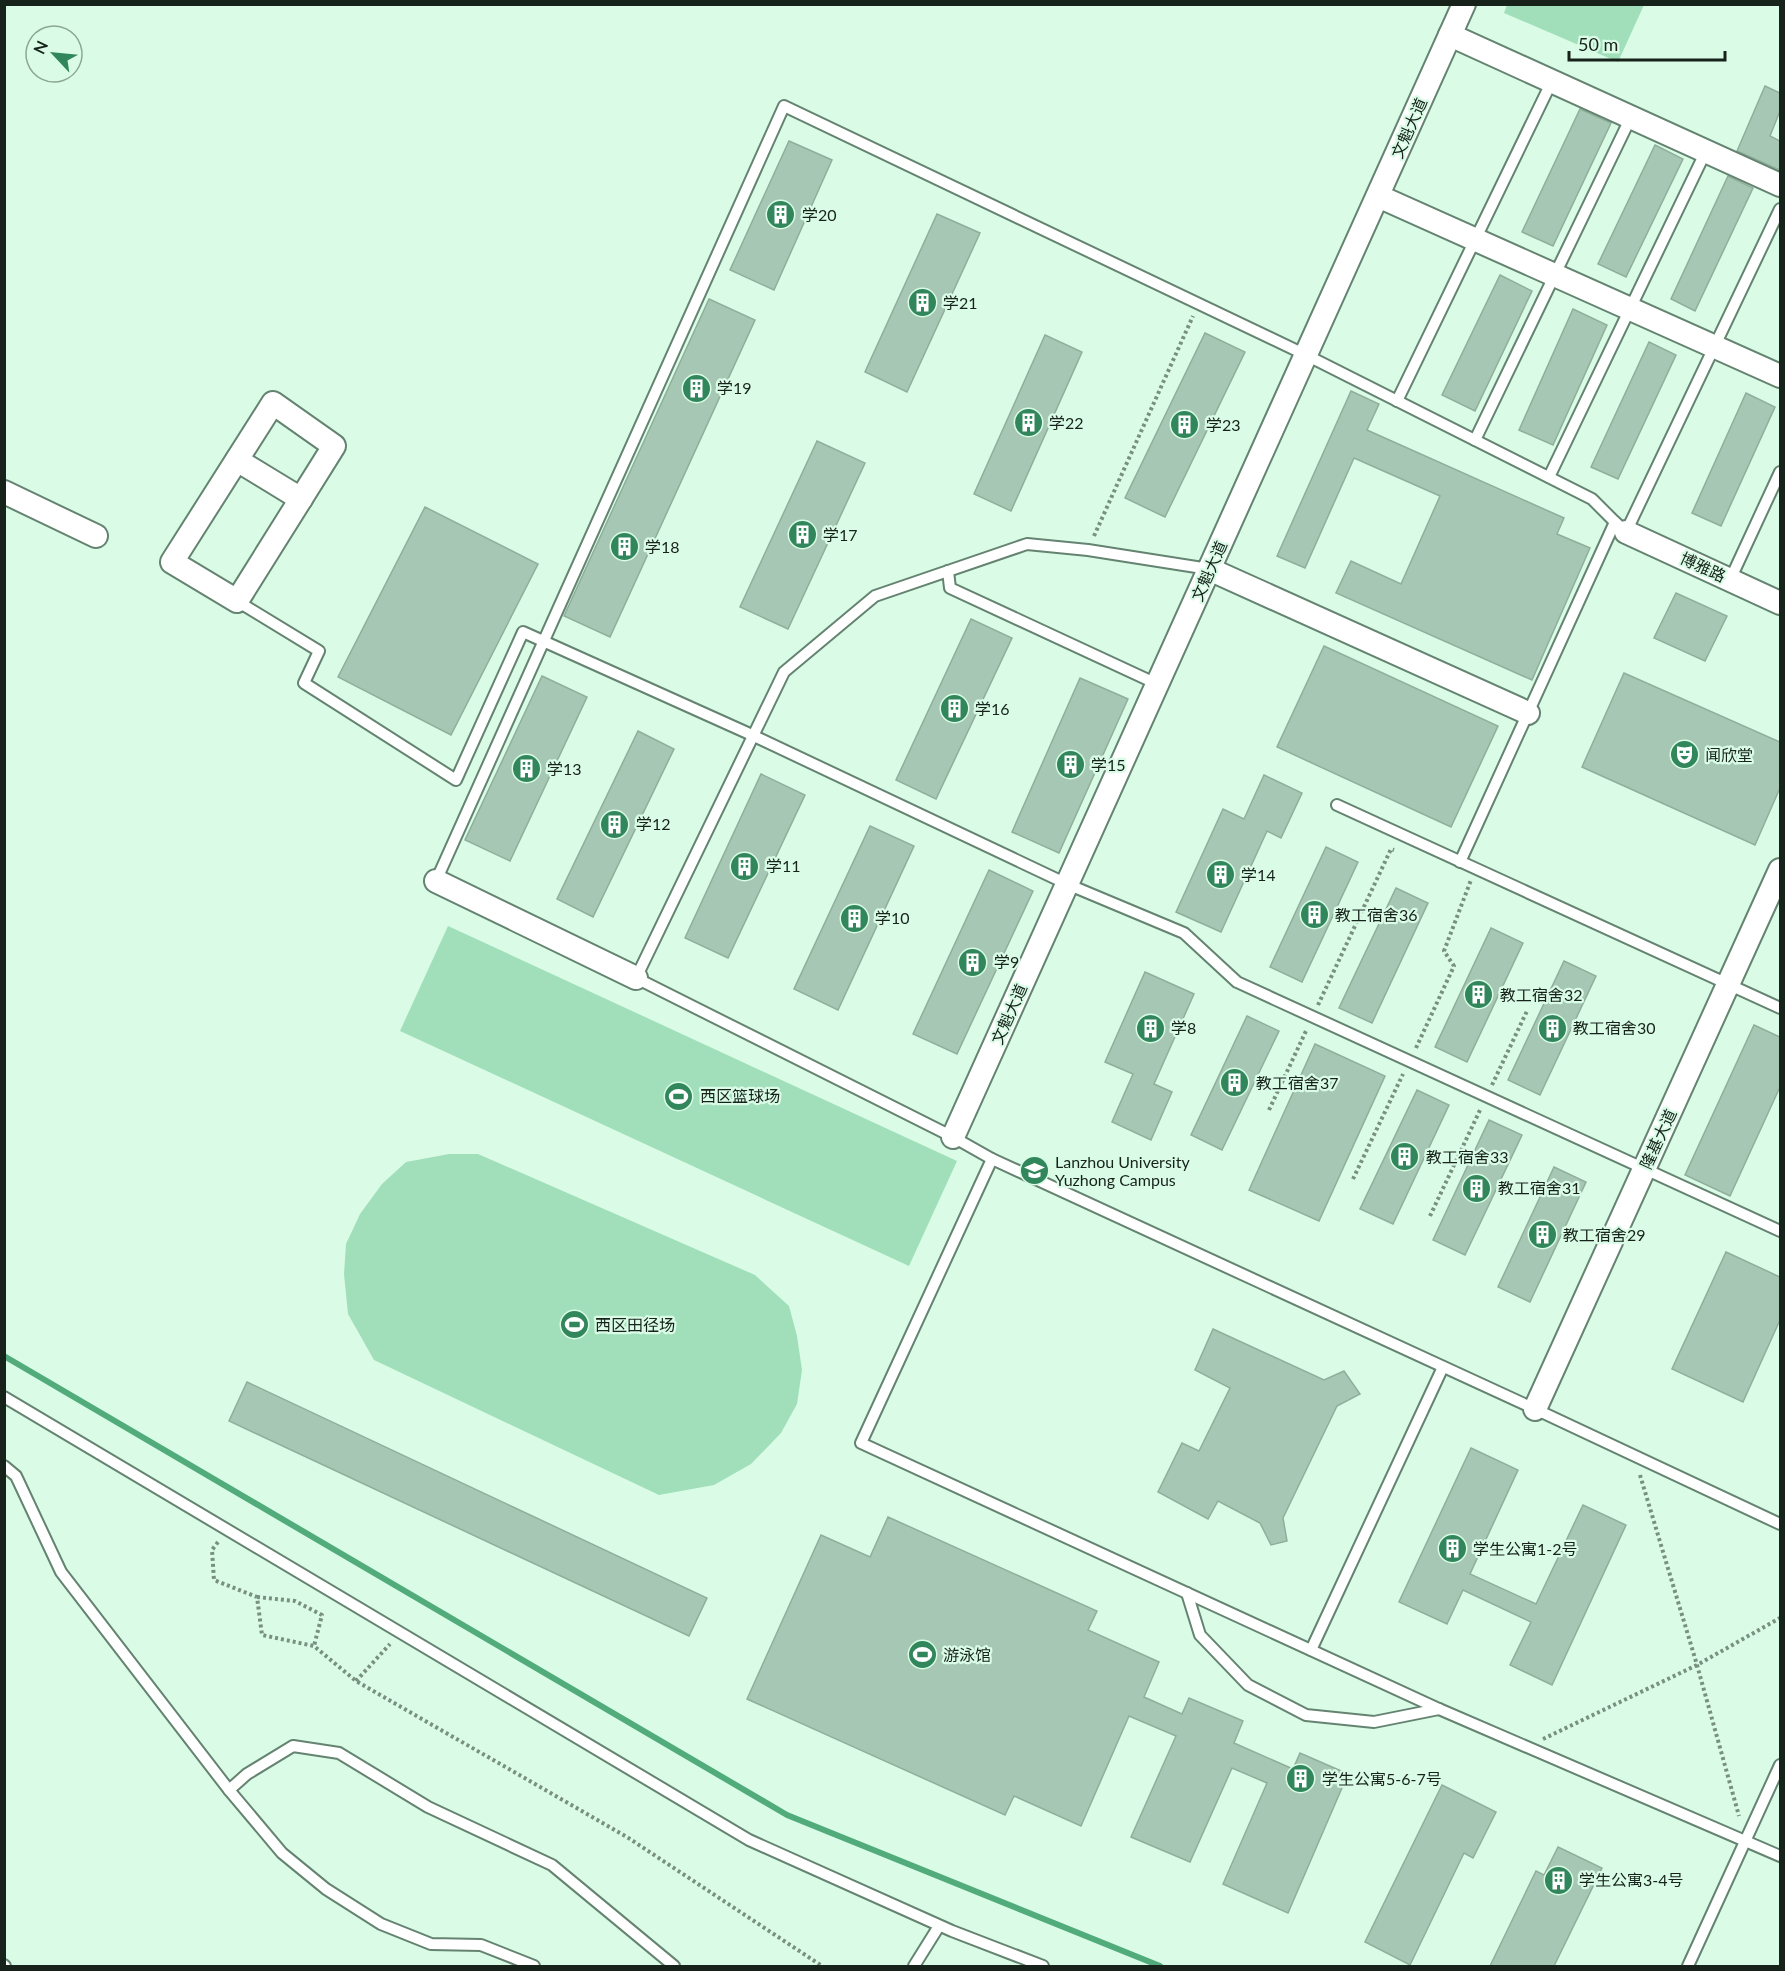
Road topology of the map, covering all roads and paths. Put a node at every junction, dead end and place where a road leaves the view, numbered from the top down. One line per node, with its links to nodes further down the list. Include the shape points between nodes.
1 (1464, 4): 2 (street, 文魁大道)
2 (1450, 35): 3 (street); 7 (street, 文魁大道)
3 (1552, 81): 4 (street); 9 (lane)
4 (1631, 117): 5 (street); 10 (lane)
5 (1706, 151): 6 (street); 12 (lane)
6 (1780, 185)
7 (1378, 196): 9 (street); 14 (street, 文魁大道)
8 (1780, 209): 13 (lane)
9 (1475, 240): 10 (street); 16 (lane)
10 (1555, 275): 12 (street); 17 (lane)
11 (1199, 304): 14 (lane); 25 (path); 31 (lane, via 784,106)
12 (1630, 309): 13 (street); 20 (lane)
13 (1714, 347): 15 (street); 23 (lane)
14 (1306, 355): 16 (lane); 26 (street, 文魁大道)
15 (1780, 376)
16 (1397, 401): 17 (lane)
17 (1475, 440): 20 (lane)
18 (237, 460): 22 (street); 22 (street, via 273,404 334,446); 29 (street, via 172,562)
19 (1780, 472): 28 (lane)
20 (1549, 477): 23 (lane, via 1592,499)
21 (4, 492): 24 (street)
22 (300, 499): 29 (street)
23 (1621, 527): 28 (street, 博雅路); 33 (lane)
24 (96, 536)
25 (1088, 550): 26 (lane); 27 (lane, via 1027,544)
26 (1209, 569): 32 (street, 文魁大道); 33 (street)
27 (948, 571): 32 (lane, via 950,588); 34 (lane, via 875,596 784,672)
28 (1730, 580): 30 (street, 博雅路)
29 (237, 601): 31 (lane, via 319,651 304,683 456,780 524,632)
30 (1780, 603)
31 (544, 640): 34 (lane); 40 (lane)
32 (1157, 684): 41 (street, 文魁大道)
33 (1528, 713): 37 (lane)
34 (752, 735): 41 (lane); 42 (lane)
35 (1338, 805): 37 (lane)
36 (1402, 851): 46 (path, via 1391,849)
37 (1460, 862): 38 (lane)
38 (1475, 870): 43 (lane); 47 (path, via 1444,951 1454,966)
39 (1780, 870): 43 (street, 隆基大道)
40 (436, 881): 42 (street)
41 (1067, 884): 46 (lane, via 1184,933 1237,982); 50 (street, 文魁大道)
42 (636, 978): 50 (lane)
43 (1728, 984): 44 (lane); 52 (street, 隆基大道)
44 (1780, 1008)
45 (1527, 1011): 48 (path)
46 (1313, 1017): 47 (lane); 49 (path)
47 (1409, 1061): 48 (lane); 53 (path)
48 (1487, 1096): 52 (lane); 54 (path)
49 (1269, 1110)
50 (953, 1137): 51 (lane)
51 (992, 1159): 56 (lane); 63 (lane, via 861,1443)
52 (1645, 1168): 55 (lane); 58 (street, 隆基大道)
53 (1353, 1179)
54 (1430, 1216)
55 (1780, 1231)
56 (1443, 1367): 58 (lane); 68 (lane)
57 (4, 1396): 62 (lane)
58 (1535, 1409): 59 (lane)
59 (1634, 1456): 61 (lane); 69 (path)
60 (4, 1466): 74 (lane, via 16,1476 61,1572)
61 (1780, 1524)
62 (227, 1529): 64 (path, via 212,1550 214,1580); 66 (lane)
63 (1187, 1593): 68 (lane); 71 (lane, via 1200,1635 1248,1684 1306,1715 1374,1722)
64 (257, 1597): 67 (path, via 262,1635); 67 (path, via 296,1600 322,1615)
65 (1780, 1618): 69 (path)
66 (400, 1633): 70 (path); 77 (lane, via 749,1840)
67 (314, 1646): 70 (path)
68 (1311, 1650): 71 (lane)
69 (1697, 1665): 72 (path); 75 (path)
70 (356, 1681): 80 (path, via 627,1837)
71 (1439, 1709): 72 (lane)
72 (1527, 1747): 75 (lane)
73 (1780, 1765): 75 (lane)
74 (229, 1790): 78 (lane, via 282,1853 326,1889 381,1924 431,1944 481,1945); 79 (lane, via 292,1746 339,1753 428,1807 552,1865)
75 (1746, 1840): 76 (lane); 83 (lane)
76 (1780, 1856)
77 (939, 1926): 81 (lane); 82 (lane)
78 (534, 1966)
79 (674, 1966)
80 (822, 1966)
81 (914, 1966)
82 (1042, 1966)
83 (1688, 1966)

